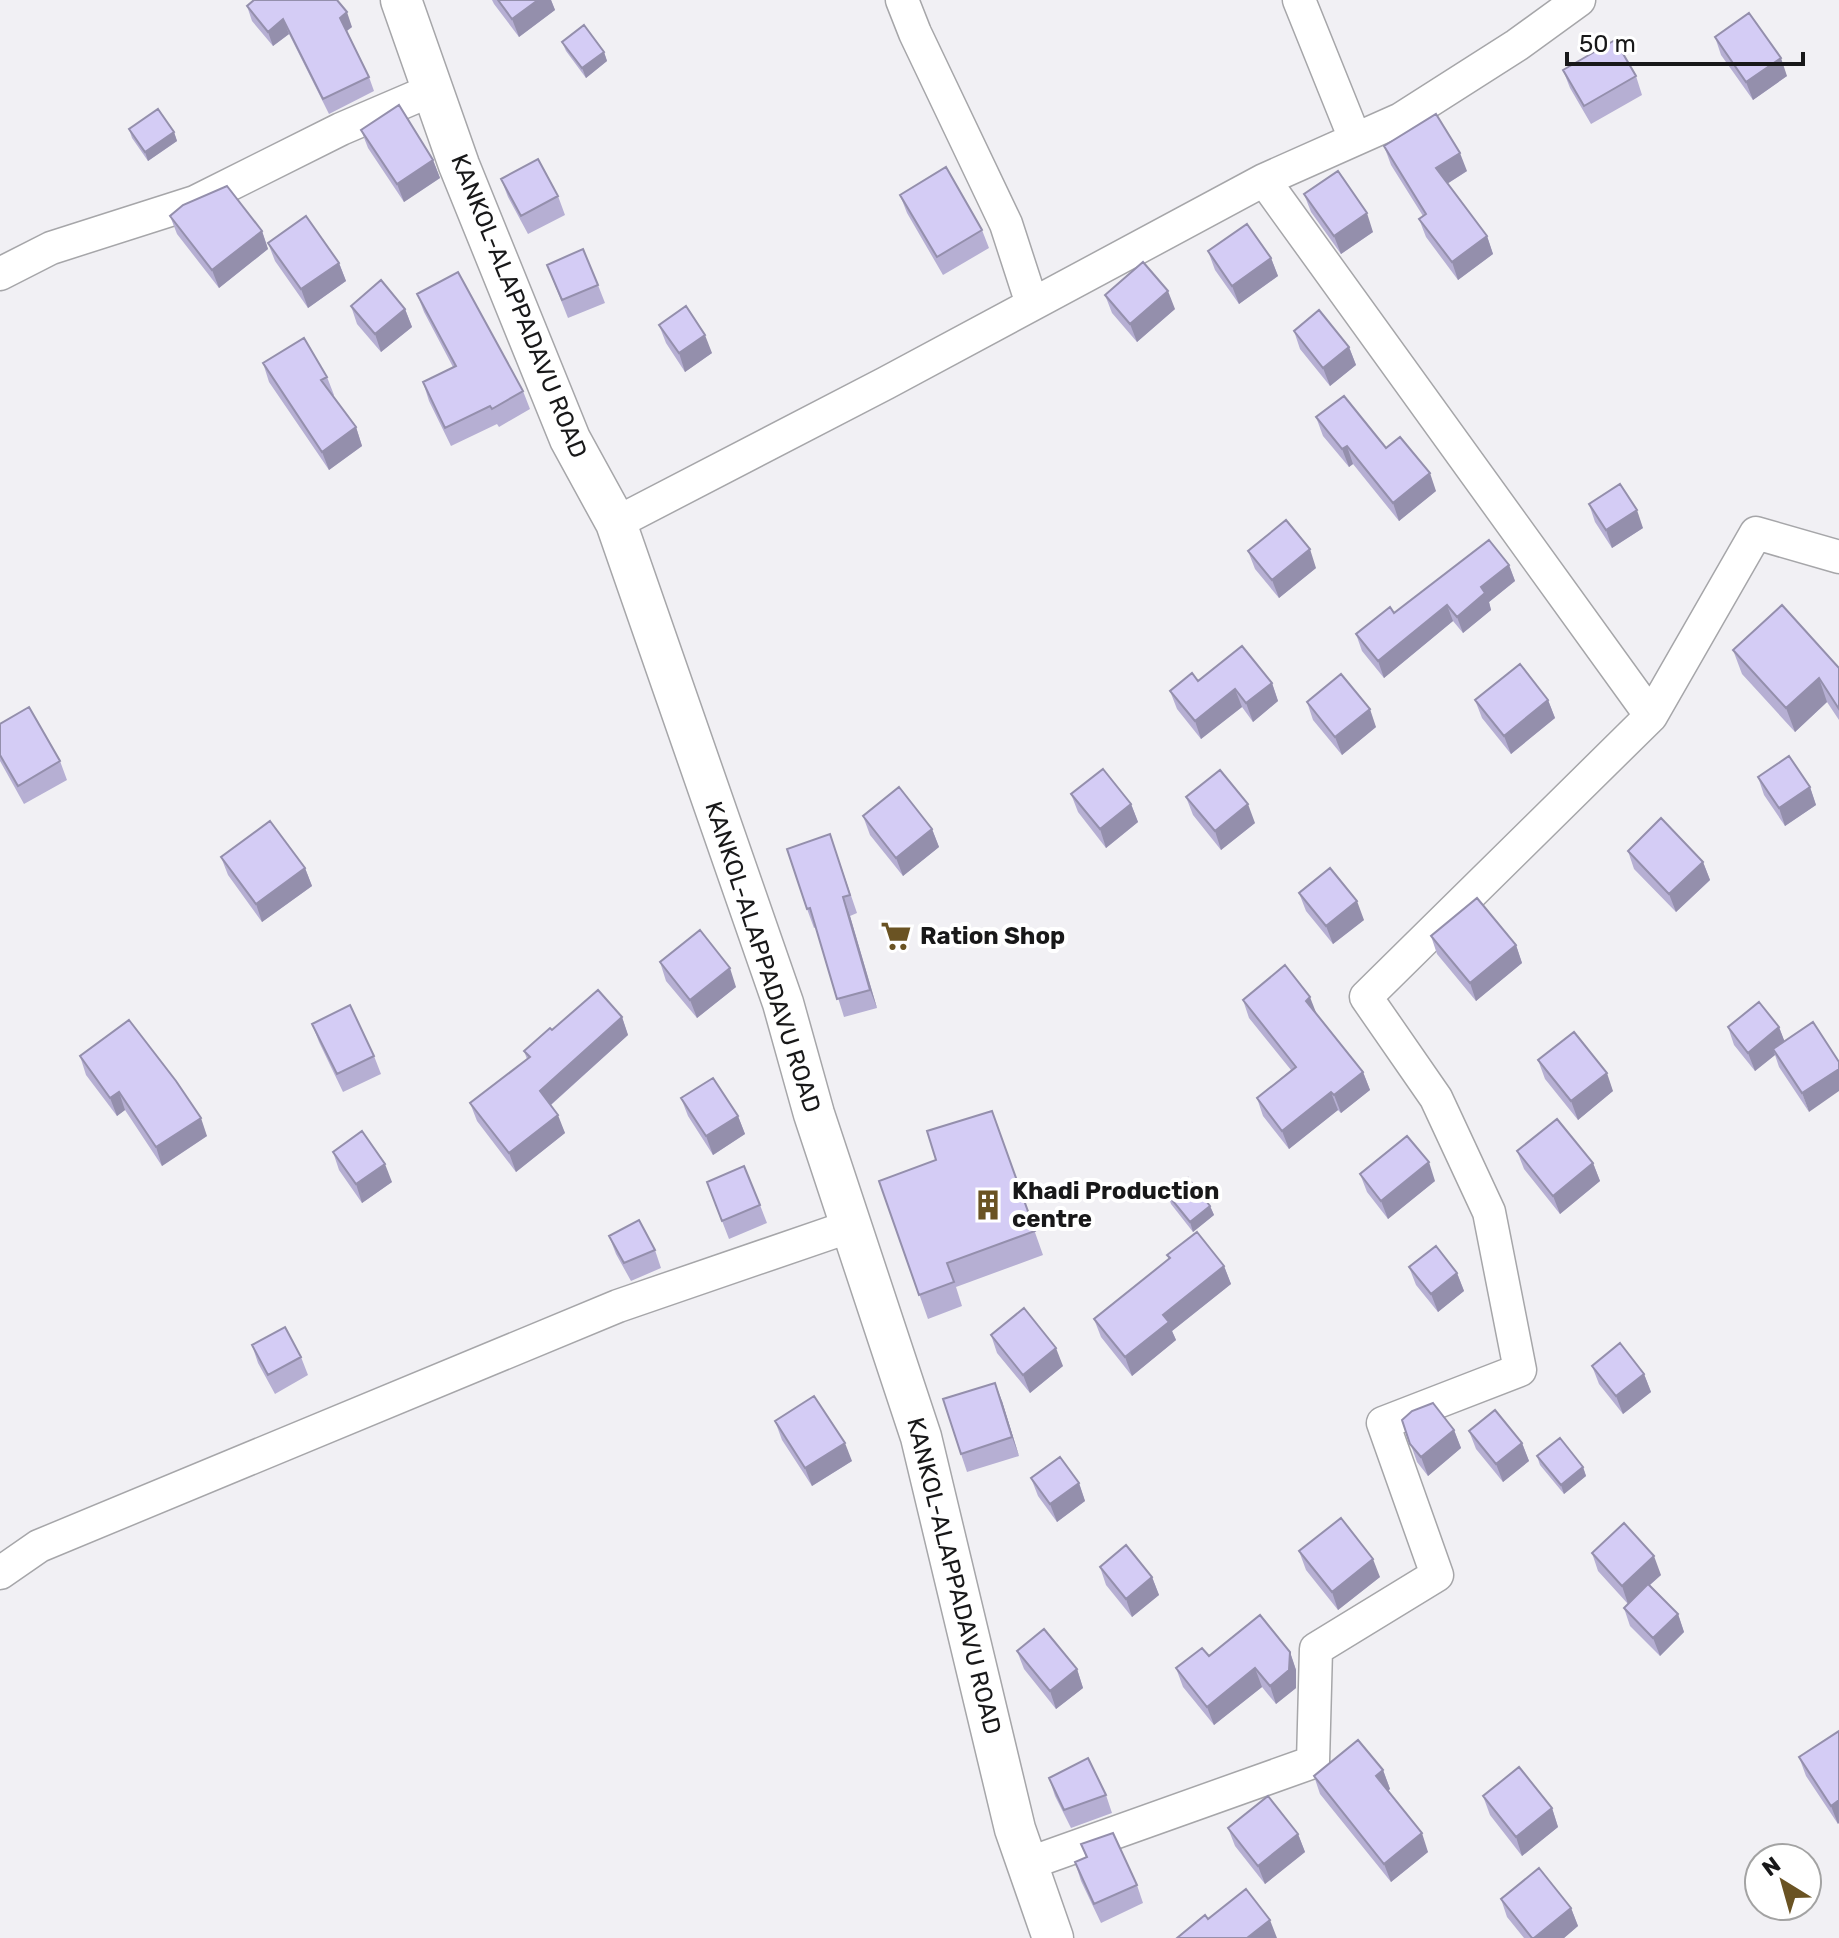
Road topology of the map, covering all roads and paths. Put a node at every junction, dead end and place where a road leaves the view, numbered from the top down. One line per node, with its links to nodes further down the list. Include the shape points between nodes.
1 (401, 0): 5 (main road, KANKOL-ALAPPADAVU ROAD)
2 (902, 0): 9 (street, via 1006,224)
3 (1299, 0): 6 (street)
4 (1579, 0): 6 (street, via 1401,119)
5 (432, 90): 8 (street, via 195,202 51,248); 10 (main road, KANKOL-ALAPPADAVU ROAD, via 570,439)
6 (1355, 139): 7 (street)
7 (1264, 180): 9 (street); 12 (street)
8 (0, 274)
9 (1032, 304): 10 (street)
10 (616, 523): 13 (main road, KANKOL-ALAPPADAVU ROAD, via 783,1003)
11 (1839, 557): 12 (street, via 1756,533)
12 (1651, 716): 15 (street, via 1366,997 1436,1098 1489,1212 1520,1370 1383,1423 1437,1575 1316,1649 1313,1762)
13 (851, 1226): 14 (street, via 618,1306 39,1546); 15 (main road, KANKOL-ALAPPADAVU ROAD, via 921,1437)
14 (0, 1573)
15 (1027, 1864): 16 (main road, KANKOL-ALAPPADAVU ROAD)
16 (1053, 1938)

